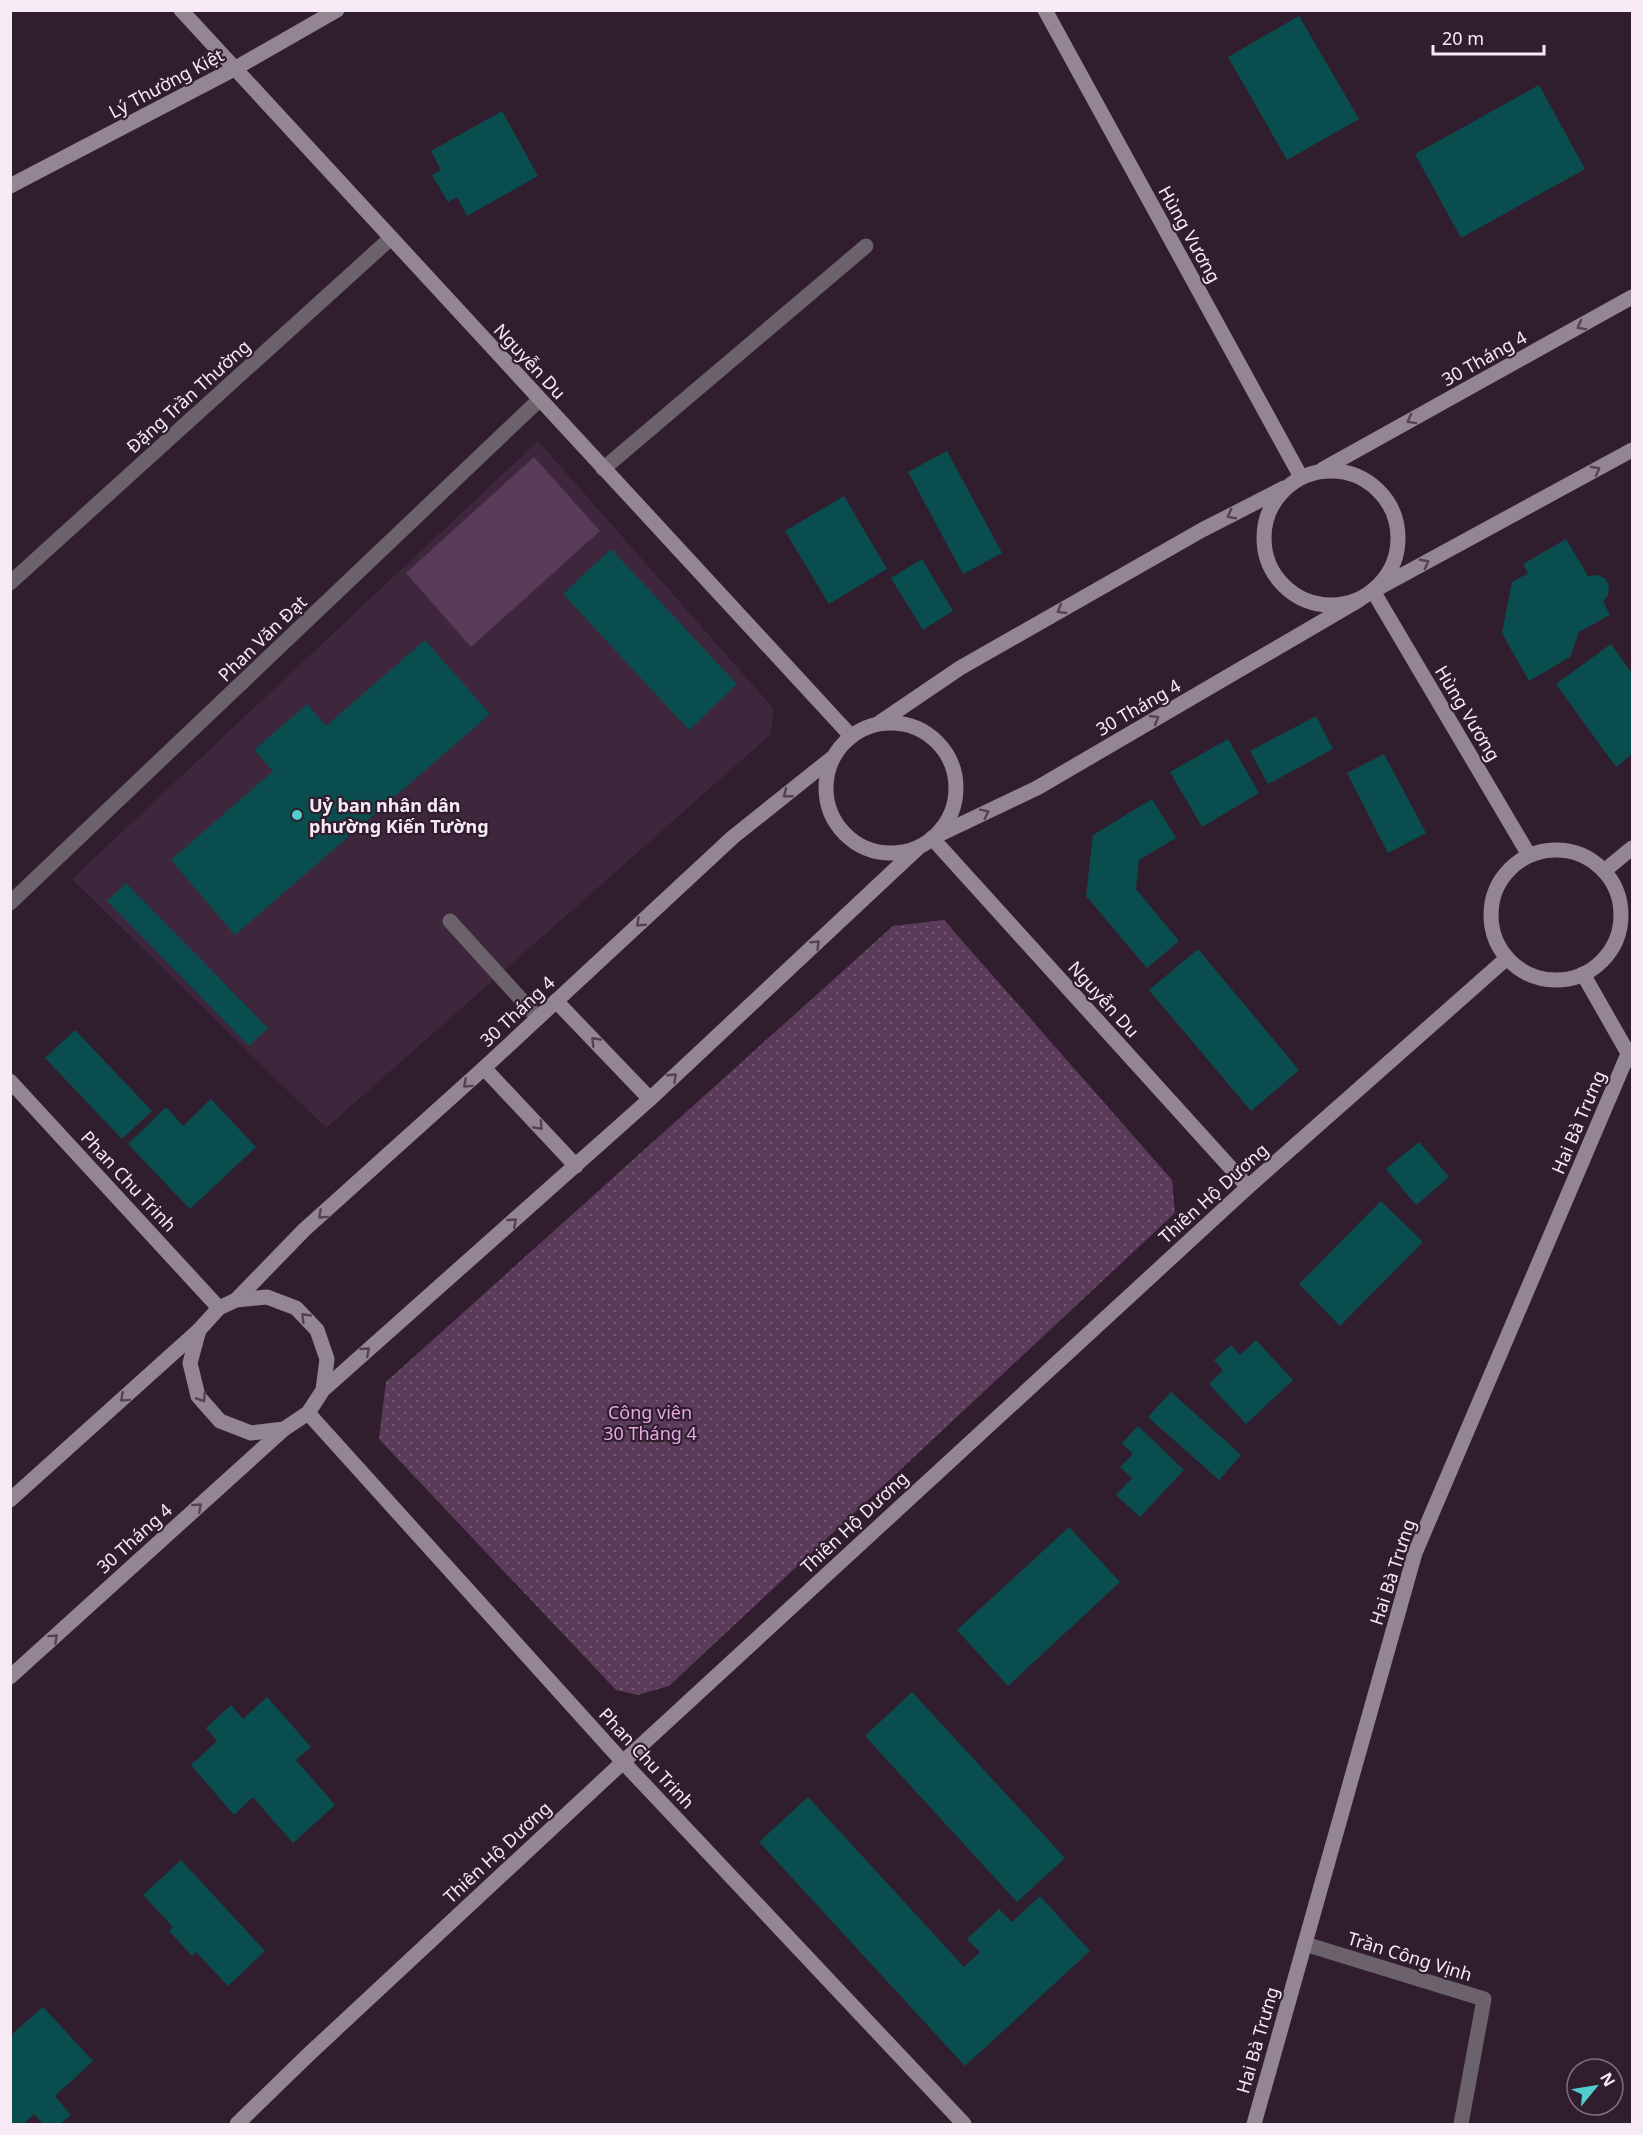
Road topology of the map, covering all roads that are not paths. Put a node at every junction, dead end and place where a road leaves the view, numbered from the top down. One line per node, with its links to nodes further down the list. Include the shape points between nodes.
1 (182, 10): 4 (street, Nguyễn Du)
2 (337, 10): 4 (street, Lý Thường Kiệt)
3 (1045, 10): 13 (street, Hùng Vương)
4 (234, 69): 5 (street, Lý Thường Kiệt); 6 (street, Nguyễn Du)
5 (10, 186)
6 (391, 238): 9 (street, Nguyễn Du); 15 (street, Đặng Trần Thường)
7 (866, 246): 11 (street)
8 (1632, 297): 12 (street, 30 Tháng 4, one-way to 12)
9 (539, 400): 11 (street, Nguyễn Du); 26 (street, Phan Văn Đạt)
10 (1632, 450): 16 (street, one-way to 10)
11 (603, 469): 19 (street, Nguyễn Du)
12 (1322, 470): 13 (street); 16 (street, via 1360,477 1376,488 1396,521 1395,559)
13 (1301, 477): 14 (street)
14 (1284, 488): 17 (street, via 1268,510 1263,537 1268,563 1283,586 1305,601 1332,605); 18 (street, 30 Tháng 4, one-way to 18, via 1202,530 960,668)
15 (10, 583)
16 (1373, 591): 17 (street); 24 (street, Hùng Vương)
17 (1359, 600): 21 (street, 30 Tháng 4, one-way to 17, via 1037,788)
18 (879, 723): 19 (street, 30 Tháng 4); 21 (street, 30 Tháng 4, via 901,722 922,729 939,743 951,762 956,783 954,804 945,824)
19 (851, 736): 20 (street, 30 Tháng 4)
20 (832, 758): 22 (street, 30 Tháng 4, via 826,784 830,810 844,833 866,848 892,853); 30 (street, 30 Tháng 4, one-way to 30, via 733,837)
21 (932, 838): 22 (street, 30 Tháng 4); 37 (street, Nguyễn Du)
22 (919, 847): 35 (street, 30 Tháng 4, one-way to 22)
23 (1632, 848): 25 (street)
24 (1530, 855): 25 (street, via 1549,850 1569,851 1588,858); 28 (street, via 1512,866 1492,901 1496,941)
25 (1604, 871): 29 (street, via 1621,908 1620,928 1613,947 1600,963)
26 (10, 903)
27 (450, 921): 31 (street)
28 (1508, 958): 29 (street, via 1543,979 1563,980); 37 (street, Thiên Hộ Dương)
29 (1583, 974): 32 (street)
30 (556, 1001): 31 (street, 30 Tháng 4); 35 (street, one-way to 30)
31 (538, 1018): 33 (street, 30 Tháng 4)
32 (1630, 1057): 47 (street, Hai Bà Trưng, via 1415,1553)
33 (484, 1068): 36 (street, one-way to 36); 38 (street, 30 Tháng 4, one-way to 38, via 304,1230)
34 (10, 1081): 39 (street, Phan Chu Trinh)
35 (650, 1099): 36 (street, 30 Tháng 4)
36 (576, 1166): 41 (street, 30 Tháng 4, one-way to 36)
37 (1248, 1187): 46 (street, Thiên Hộ Dương)
38 (236, 1300): 39 (street, 30 Tháng 4); 41 (street, 30 Tháng 4, one-way to 38, via 327,1359 317,1330 296,1308 267,1297)
39 (219, 1308): 40 (street, 30 Tháng 4)
40 (199, 1330): 43 (street, 30 Tháng 4, one-way to 43, via 190,1363 198,1396 220,1421 251,1433); 44 (street, 30 Tháng 4, one-way to 44)
41 (323, 1390): 42 (street, 30 Tháng 4)
42 (308, 1413): 43 (street, 30 Tháng 4); 46 (street, Phan Chu Trinh)
43 (284, 1429): 45 (street, 30 Tháng 4, one-way to 43)
44 (10, 1500)
45 (10, 1677)
46 (623, 1762): 48 (street, Thiên Hộ Dương); 49 (street, Phan Chu Trinh)
47 (1305, 1944): 50 (street, Hai Bà Trưng); 51 (street, Trần Công Vịnh, via 1484,1999)
48 (237, 2124)
49 (964, 2124)
50 (1254, 2124)
51 (1461, 2124)

